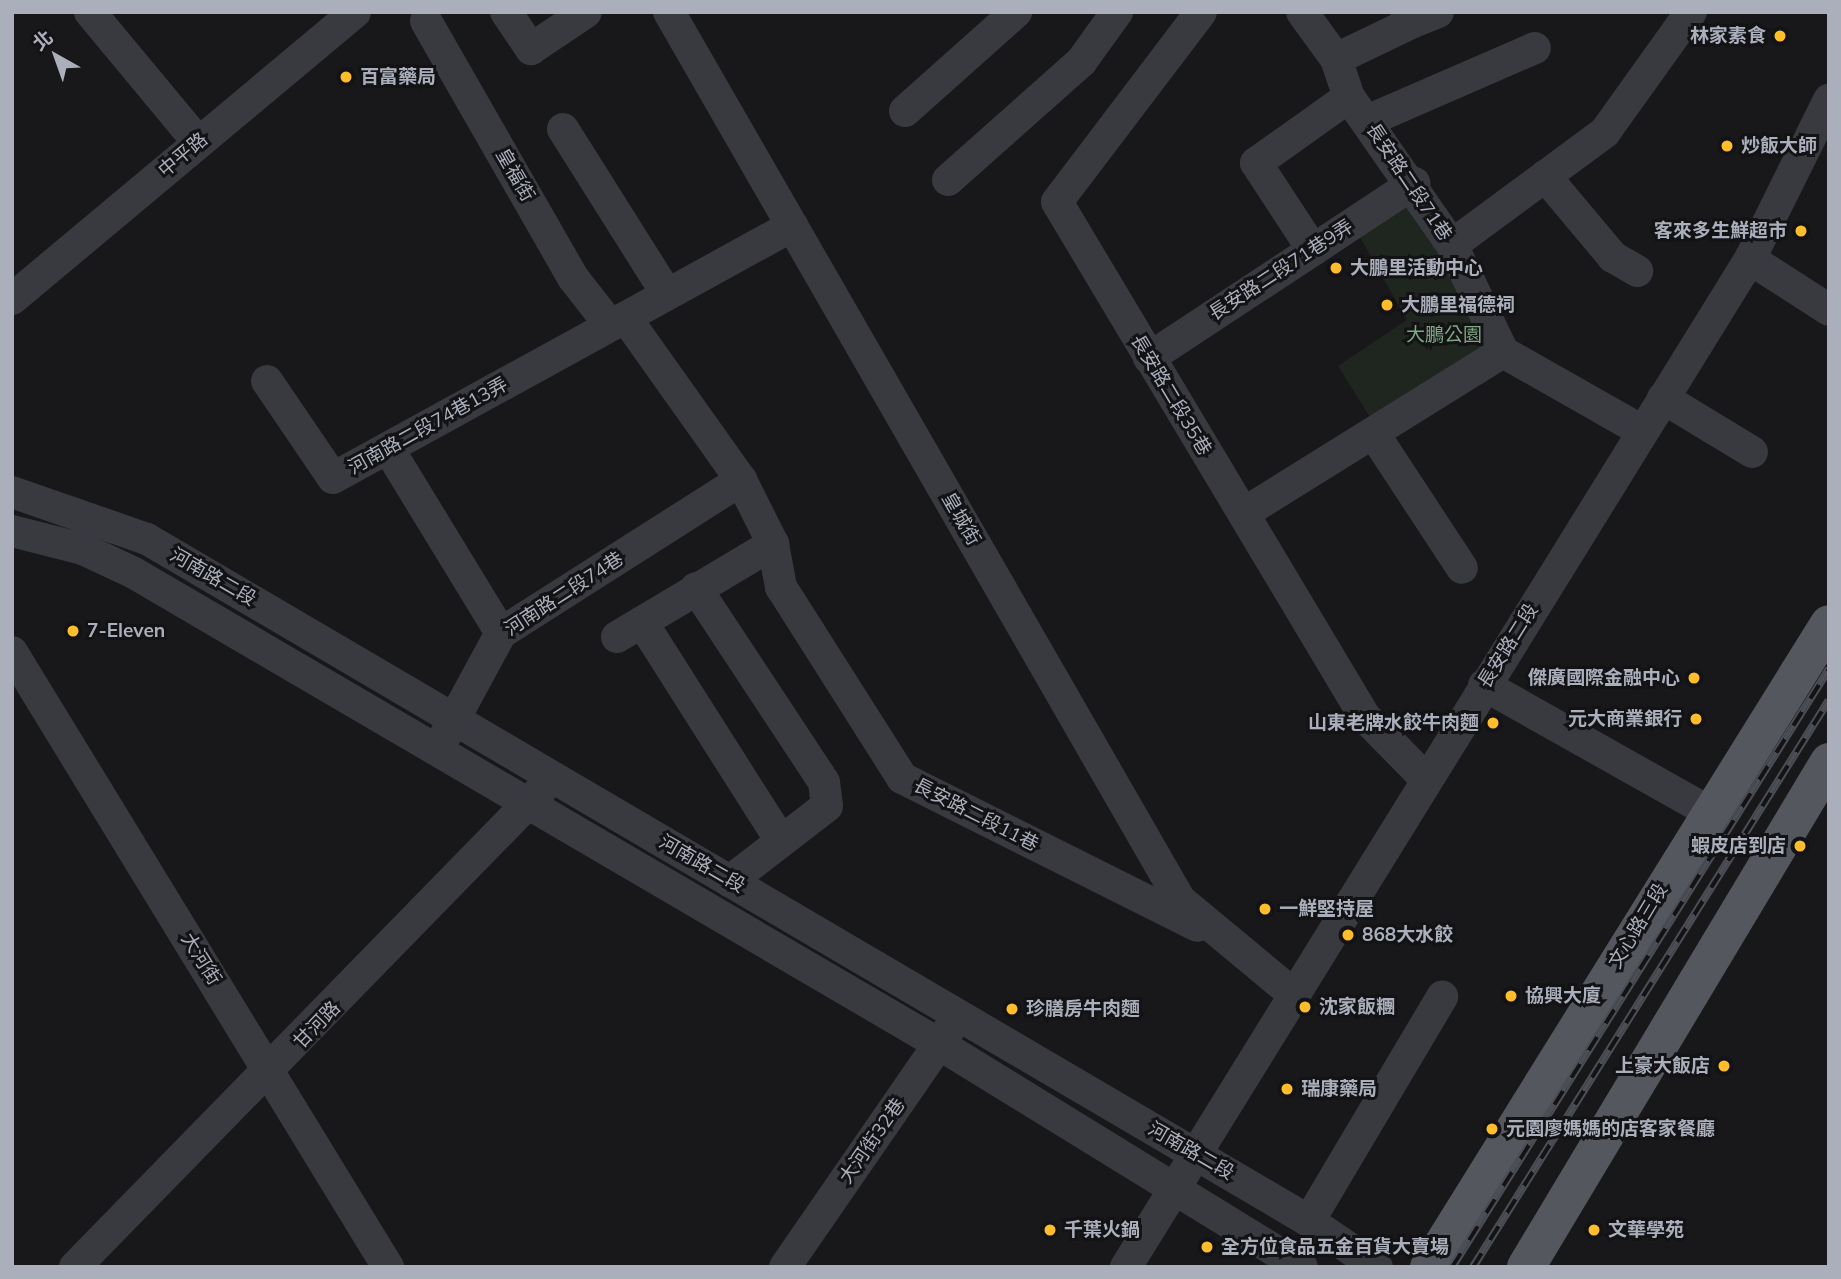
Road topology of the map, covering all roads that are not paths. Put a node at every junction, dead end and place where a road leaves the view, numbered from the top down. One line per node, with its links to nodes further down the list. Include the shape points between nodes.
1 (90, 12): 19 (street)
2 (355, 12): 19 (street, 中平路)
3 (506, 12): 4 (street, via 531,49)
4 (586, 12)
5 (1016, 12): 17 (street)
6 (1117, 12): 21 (street, via 1081,62)
7 (1201, 12): 33 (street, 長安路二段35巷, via 1057,202)
8 (1302, 12): 14 (street, 長安路二段71巷)
9 (1691, 12): 20 (street, via 1605,132)
10 (1419, 16): 14 (street)
11 (681, 17): 23 (street, 皇城街)
12 (426, 21): 31 (street, 皇福街, via 574,279)
13 (1535, 48): 16 (street)
14 (1336, 59): 16 (street, 長安路二段71巷)
15 (1829, 100): 26 (street, 長安路二段)
16 (1358, 109): 22 (street, 長安路二段71巷); 25 (street, via 1256,163)
17 (905, 111)
18 (563, 129): 28 (street)
19 (198, 142): 29 (street, 中平路)
20 (1545, 176): 24 (street); 27 (street, via 1613,257)
21 (948, 180)
22 (1414, 183): 24 (street, 長安路二段71巷); 25 (street, 長安路二段71巷9弄)
23 (792, 226): 28 (street, 河南路二段74巷13弄); 60 (street, 皇城街, via 1180,900)
24 (1452, 245): 32 (street, 長安路二段71巷)
25 (1313, 250): 33 (street, 長安路二段71巷9弄)
26 (1749, 259): 30 (street); 35 (street, 長安路二段)
27 (1637, 271)
28 (667, 294): 31 (street, 河南路二段74巷13弄)
29 (12, 299)
30 (1829, 310)
31 (618, 322): 38 (street, 河南路二段74巷13弄); 40 (street, 皇福街)
32 (1503, 352): 36 (street); 37 (street)
33 (1149, 358): 42 (street, 長安路二段35巷)
34 (267, 381): 38 (street, 河南路二段74巷13弄, via 333,478)
35 (1663, 398): 36 (street, 長安路二段); 39 (street)
36 (1642, 431): 50 (street, 長安路二段)
37 (1374, 433): 42 (street); 45 (street)
38 (388, 448): 48 (street)
39 (1752, 452)
40 (741, 480): 44 (street, 長安路二段11巷); 48 (street, 河南路二段74巷)
41 (12, 492): 51 (street, 河南路二段, via 147,539)
42 (1244, 513): 55 (street, 長安路二段35巷, via 1365,717)
43 (12, 531): 52 (street, 河南路二段, via 83,549 127,569)
44 (774, 544): 46 (street); 60 (street, 長安路二段11巷, via 780,587 902,778)
45 (1462, 568)
46 (696, 588): 58 (street, via 824,782 827,806); 58 (street, via 629,629)
47 (1829, 624): 57 (main road, 文心路三段)
48 (501, 633): 51 (street, 河南路二段74巷)
49 (12, 652): 65 (street, 大河街)
50 (1484, 685): 55 (street, 長安路二段); 57 (street)
51 (455, 719): 52 (street, 河南路二段74巷); 54 (street, 河南路二段)
52 (435, 752): 56 (street, 河南路二段)
53 (1829, 762): 76 (main road)
54 (552, 776): 56 (street, 甘河路); 59 (street, 河南路二段)
55 (1426, 779): 61 (street, 長安路二段)
56 (530, 806): 64 (street, 河南路二段); 65 (street, 甘河路)
57 (1708, 811): 75 (main road, 文心路三段)
58 (781, 841): 59 (street)
59 (730, 881): 63 (street, 河南路二段)
60 (1217, 936): 61 (street, 皇城街)
61 (1292, 993): 66 (street, 長安路二段)
62 (1442, 997): 68 (street)
63 (959, 1015): 64 (street, 大河街32巷); 66 (street, 河南路二段)
64 (939, 1044): 67 (street, 河南路二段); 71 (street, 大河街32巷)
65 (271, 1072): 69 (street, 甘河路); 70 (street, 大河街)
66 (1193, 1153): 67 (street, 長安路二段); 68 (street, 河南路二段)
67 (1174, 1184): 72 (street, 長安路二段); 73 (street, 河南路二段)
68 (1309, 1221): 74 (street, 河南路二段)
69 (75, 1267)
70 (387, 1267)
71 (785, 1267)
72 (1126, 1267)
73 (1302, 1267)
74 (1377, 1267)
75 (1429, 1267)
76 (1526, 1267)

